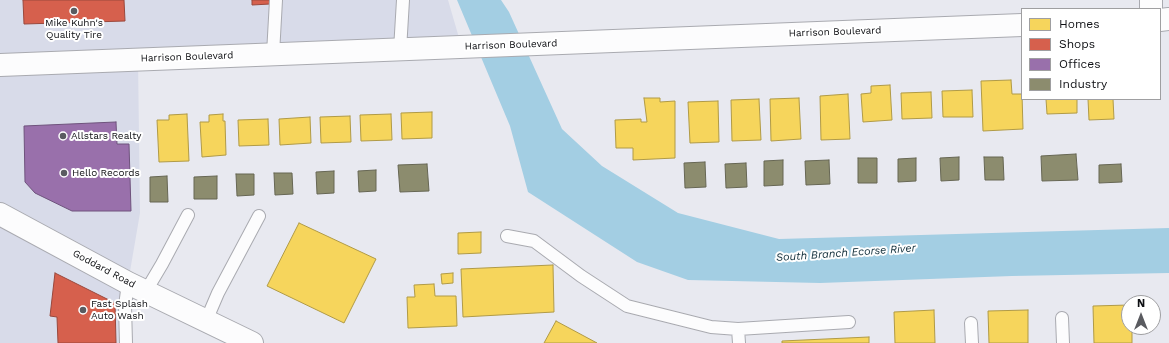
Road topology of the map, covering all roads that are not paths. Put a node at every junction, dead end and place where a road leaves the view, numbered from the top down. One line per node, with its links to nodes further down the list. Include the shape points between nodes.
1 (276, 0): 5 (lane)
2 (403, 0): 4 (lane)
3 (1021, 25): 4 (street, Harrison Boulevard)
4 (400, 50): 5 (street, Harrison Boulevard)
5 (273, 54): 6 (street, Harrison Boulevard)
6 (0, 65)
7 (0, 214): 11 (street, Goddard Road)
8 (188, 215): 11 (lane, via 162,264)
9 (259, 216): 13 (lane)
10 (506, 236): 16 (lane, via 534,241 627,306 711,327)
11 (137, 287): 13 (street, Goddard Road); 17 (lane, via 125,306)
12 (1062, 318): 21 (lane)
13 (206, 320): 18 (street, Goddard Road)
14 (849, 322): 16 (lane)
15 (971, 323): 20 (lane)
16 (738, 329): 19 (lane)
17 (126, 343)
18 (252, 343)
19 (739, 343)
20 (972, 343)
21 (1063, 343)

